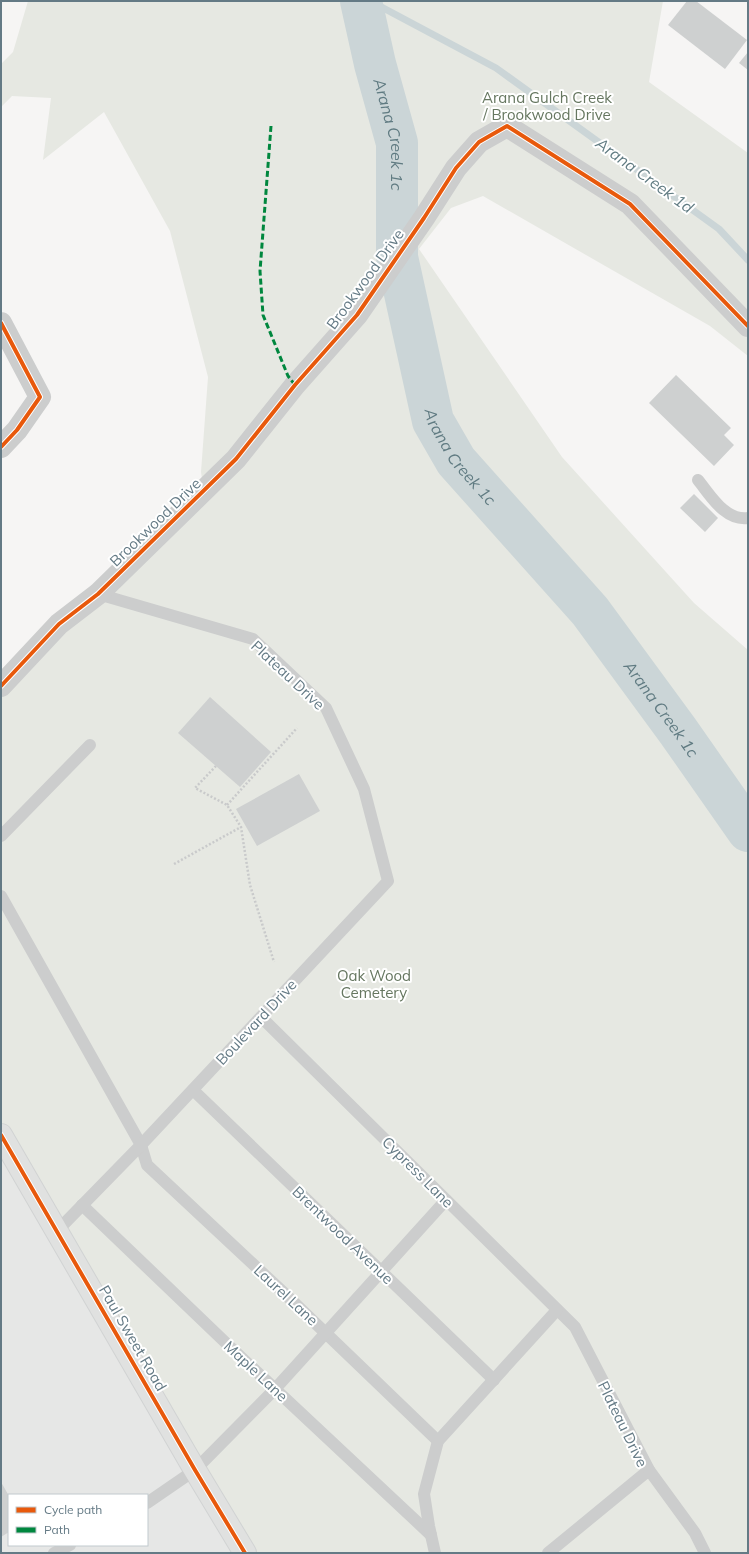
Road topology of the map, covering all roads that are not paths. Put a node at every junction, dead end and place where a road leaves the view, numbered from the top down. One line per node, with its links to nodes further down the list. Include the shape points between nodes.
1 (1, 323): 3 (street, via 40,398)
2 (748, 326): 6 (street, Brookwood Drive, via 630,204 507,126 480,142 456,168 357,315 295,385 236,459)
3 (1, 447)
4 (698, 480): 5 (lane, via 724,511 740,519)
5 (748, 518)
6 (98, 594): 7 (street, Brookwood Drive, via 59,624); 9 (lane, Plateau Drive, via 252,639 326,708)
7 (1, 686)
8 (90, 745): 10 (lane)
9 (364, 788): 12 (lane, Boulevard Drive, via 388,881)
10 (1, 836)
11 (1, 896): 15 (lane, Laurel Lane)
12 (261, 1017): 13 (lane, Boulevard Drive); 16 (lane, Cypress Lane)
13 (193, 1090): 15 (lane, Boulevard Drive); 19 (lane, Brentwood Avenue)
14 (1, 1135): 18 (street, Paul Sweet Road)
15 (141, 1145): 17 (lane, Boulevard Drive); 22 (lane, Laurel Lane, via 147,1165)
16 (446, 1200): 19 (lane); 20 (lane, Cypress Lane)
17 (82, 1205): 18 (lane, Boulevard Drive); 24 (lane, Maple Lane)
18 (57, 1231): 26 (street, Paul Sweet Road)
19 (381, 1272): 22 (lane); 23 (lane, Brentwood Avenue)
20 (557, 1310): 21 (lane, Cypress Lane); 23 (lane)
21 (575, 1327): 27 (lane, Plateau Drive)
22 (325, 1333): 24 (lane); 25 (lane, Laurel Lane)
23 (494, 1380): 25 (lane)
24 (275, 1389): 26 (lane); 29 (lane, Maple Lane)
25 (438, 1441): 29 (lane, via 424,1494)
26 (195, 1470): 28 (lane); 32 (street, Paul Sweet Road)
27 (649, 1470): 34 (lane, Plateau Drive); 35 (lane, via 695,1533)
28 (148, 1502)
29 (431, 1535): 33 (lane)
30 (68, 1546): 31 (lane)
31 (54, 1553)
32 (245, 1553)
33 (435, 1553)
34 (548, 1553)
35 (705, 1553)

